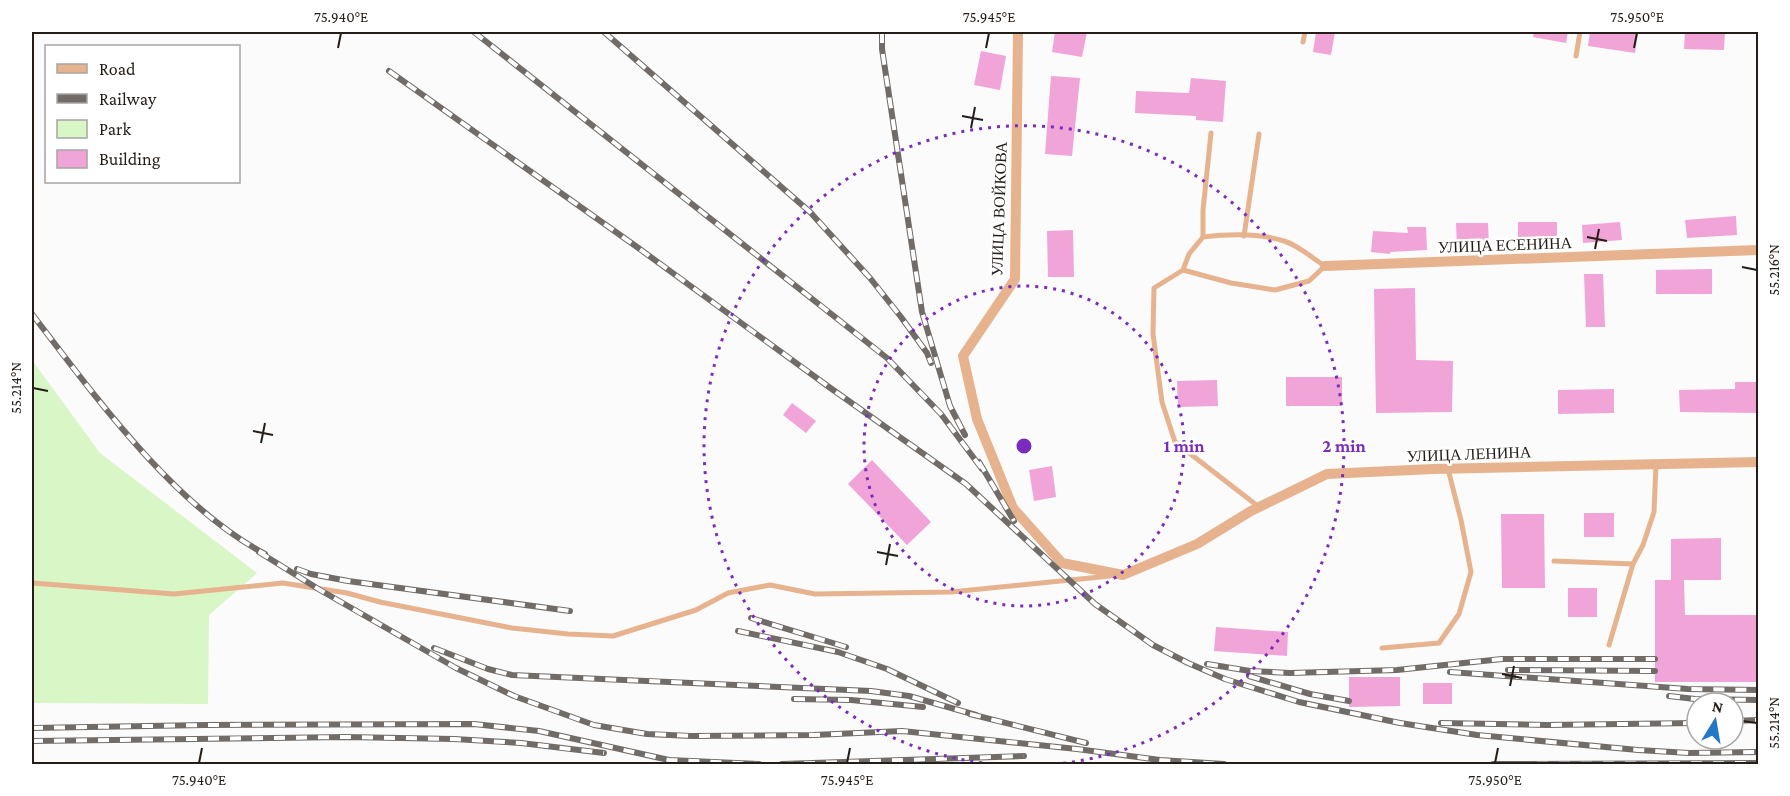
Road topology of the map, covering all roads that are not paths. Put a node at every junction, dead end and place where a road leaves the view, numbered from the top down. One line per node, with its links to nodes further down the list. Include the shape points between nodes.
1 (1018, 32): 19 (street, УЛИЦА ВОЙКОВА, via 1015,279 963,356 977,419 1013,508 1062,563)
2 (1305, 32): 4 (lane)
3 (1580, 32): 5 (lane)
4 (1303, 42)
5 (1576, 56)
6 (1211, 133): 9 (lane)
7 (1259, 134): 8 (lane)
8 (1244, 236): 9 (lane); 11 (lane, via 1286,242)
9 (1203, 237): 12 (lane, via 1189,254)
10 (1758, 250): 11 (street, УЛИЦА ЕСЕНИНА)
11 (1325, 266): 12 (lane, via 1309,281 1275,290)
12 (1183, 270): 16 (lane, via 1154,288 1153,334 1162,402 1175,442)
13 (1758, 462): 14 (street, УЛИЦА ЛЕНИНА)
14 (1656, 464): 15 (street, УЛИЦА ЛЕНИНА); 18 (lane, via 1654,512)
15 (1448, 469): 16 (street, УЛИЦА ЛЕНИНА, via 1327,474); 22 (lane, via 1472,572 1458,614 1439,643)
16 (1259, 507): 19 (street, УЛИЦА ЛЕНИНА, via 1197,544)
17 (1554, 561): 18 (lane)
18 (1633, 564): 21 (lane)
19 (1123, 575): 20 (lane, via 951,592 814,594 770,585 728,593 696,610 613,636 512,628 283,583 174,594)
20 (32, 584)
21 (1609, 645)
22 (1382, 648)

